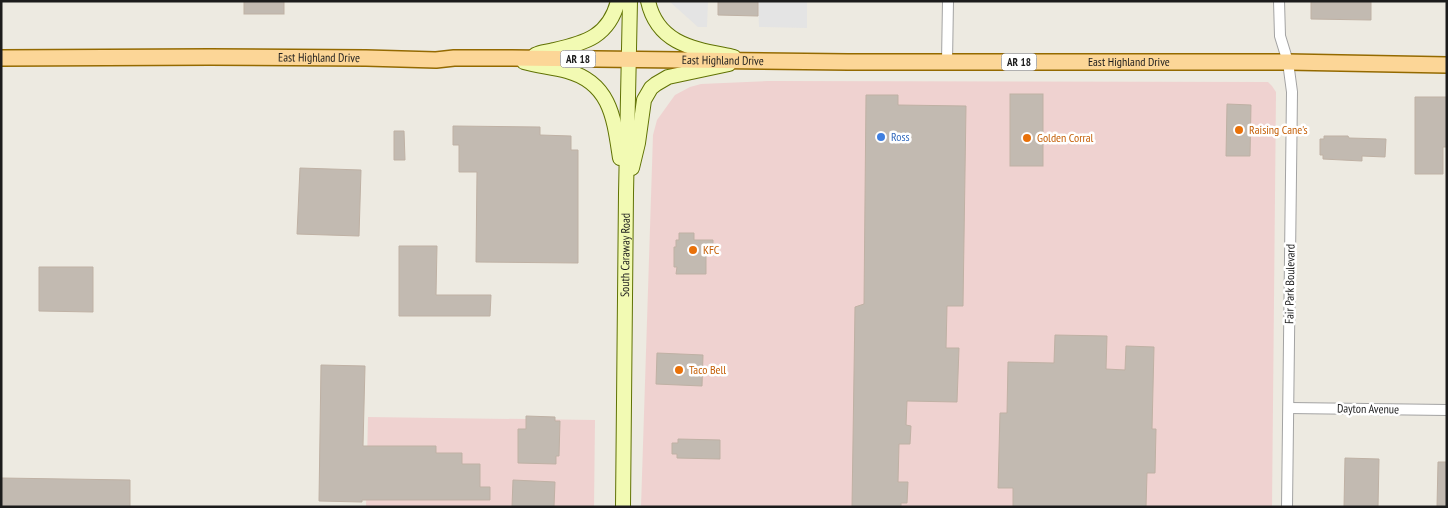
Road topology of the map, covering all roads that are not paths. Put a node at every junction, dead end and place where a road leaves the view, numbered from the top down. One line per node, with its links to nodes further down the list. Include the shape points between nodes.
1 (618, 1): 7 (main road, via 610,22 593,37)
2 (630, 1): 8 (main road, South Caraway Road)
3 (648, 1): 9 (main road, via 652,15 663,31 676,41)
4 (948, 1): 10 (street)
5 (1279, 1): 11 (street, Fair Park Boulevard, via 1280,36)
6 (1, 58): 7 (main road, East Highland Drive / AR 18)
7 (519, 58): 8 (main road, East Highland Drive / AR 18); 13 (main road, via 579,75 602,93 613,120)
8 (629, 59): 9 (main road, East Highland Drive / AR 18); 13 (main road, South Caraway Road)
9 (749, 60): 10 (main road, East Highland Drive / AR 18); 13 (main road, via 668,77 651,88 644,100)
10 (948, 62): 11 (main road, East Highland Drive / AR 18)
11 (1288, 62): 12 (main road, East Highland Drive / AR 18); 14 (street, Fair Park Boulevard, via 1292,92)
12 (1447, 65)
13 (626, 193): 16 (main road, South Caraway Road)
14 (1289, 408): 15 (street, Dayton Avenue); 17 (street, Fair Park Boulevard)
15 (1447, 410)
16 (623, 507)
17 (1287, 507)

